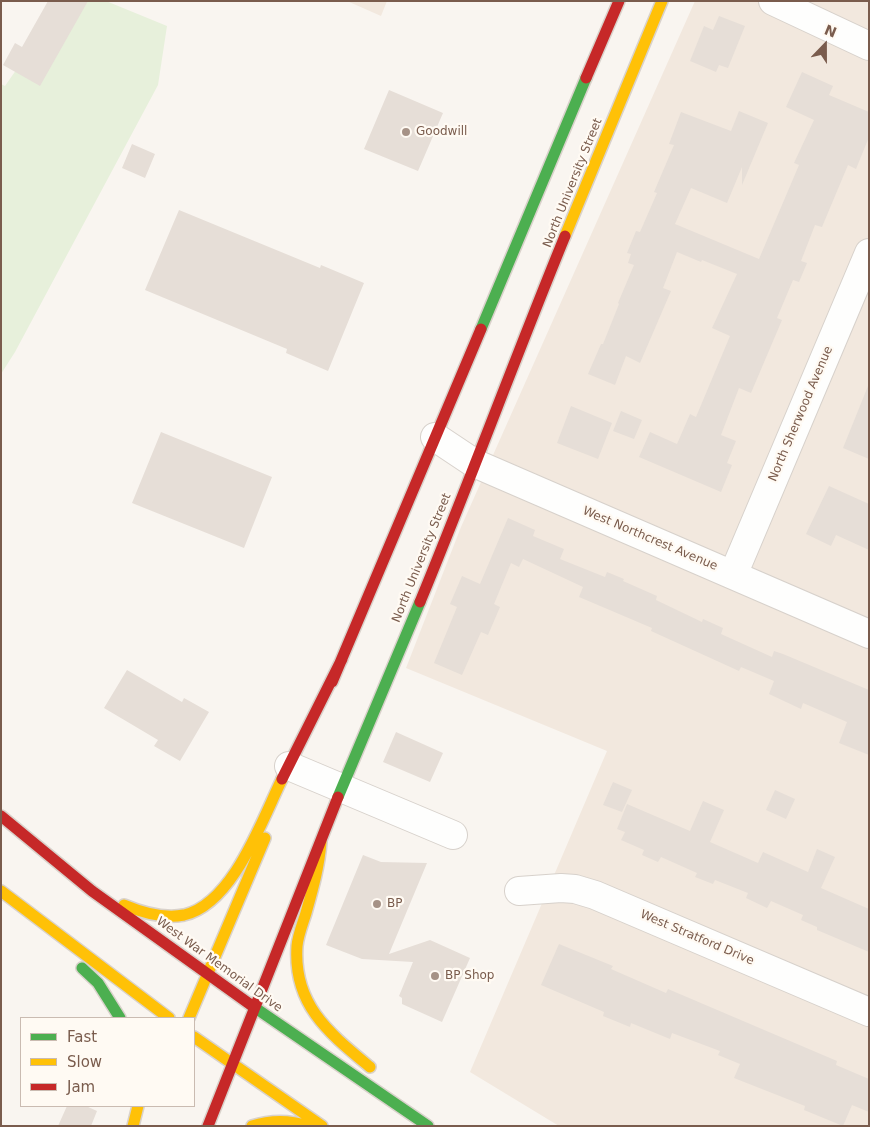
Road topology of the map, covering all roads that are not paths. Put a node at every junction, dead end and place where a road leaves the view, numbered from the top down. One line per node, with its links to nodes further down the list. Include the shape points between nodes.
1 (619, 1): 6 (main road)
2 (662, 1): 7 (main road, North University Street)
3 (773, 1): 4 (street)
4 (869, 46)
5 (869, 253): 8 (street, North Sherwood Avenue)
6 (435, 437): 7 (street, West Northcrest Avenue); 10 (main road, via 342,659)
7 (474, 463): 8 (street, West Northcrest Avenue); 11 (main road, North University Street, via 450,530)
8 (733, 575): 9 (street, West Northcrest Avenue)
9 (869, 634)
10 (292, 767): 11 (street); 16 (main road, via 230,881 204,907 167,917 151,915); 19 (main road)
11 (342, 788): 13 (street); 14 (main road, North University Street)
12 (1, 816): 16 (main road, West War Memorial Drive)
13 (453, 835)
14 (321, 842): 20 (main road, North University Street); 27 (main road, via 319,868 297,945 302,989 311,1010 327,1031)
15 (1, 891): 23 (main road)
16 (92, 891): 19 (main road, West War Memorial Drive)
17 (519, 891): 21 (street, West Stratford Drive, via 561,888 596,895)
18 (1, 902): 22 (main road, via 88,973)
19 (208, 975): 20 (main road, West War Memorial Drive); 24 (main road)
20 (256, 1009): 26 (main road, North University Street); 34 (main road, West War Memorial Drive)
21 (869, 1012)
22 (119, 1017)
23 (168, 1017)
24 (189, 1017)
25 (195, 1038): 26 (main road)
26 (233, 1064): 30 (main road, North University Street); 33 (main road)
27 (382, 1077)
28 (138, 1107): 29 (main road)
29 (133, 1126)
30 (208, 1126)
31 (252, 1126): 32 (main road, via 280,1120)
32 (308, 1126)
33 (322, 1126)
34 (428, 1126)

